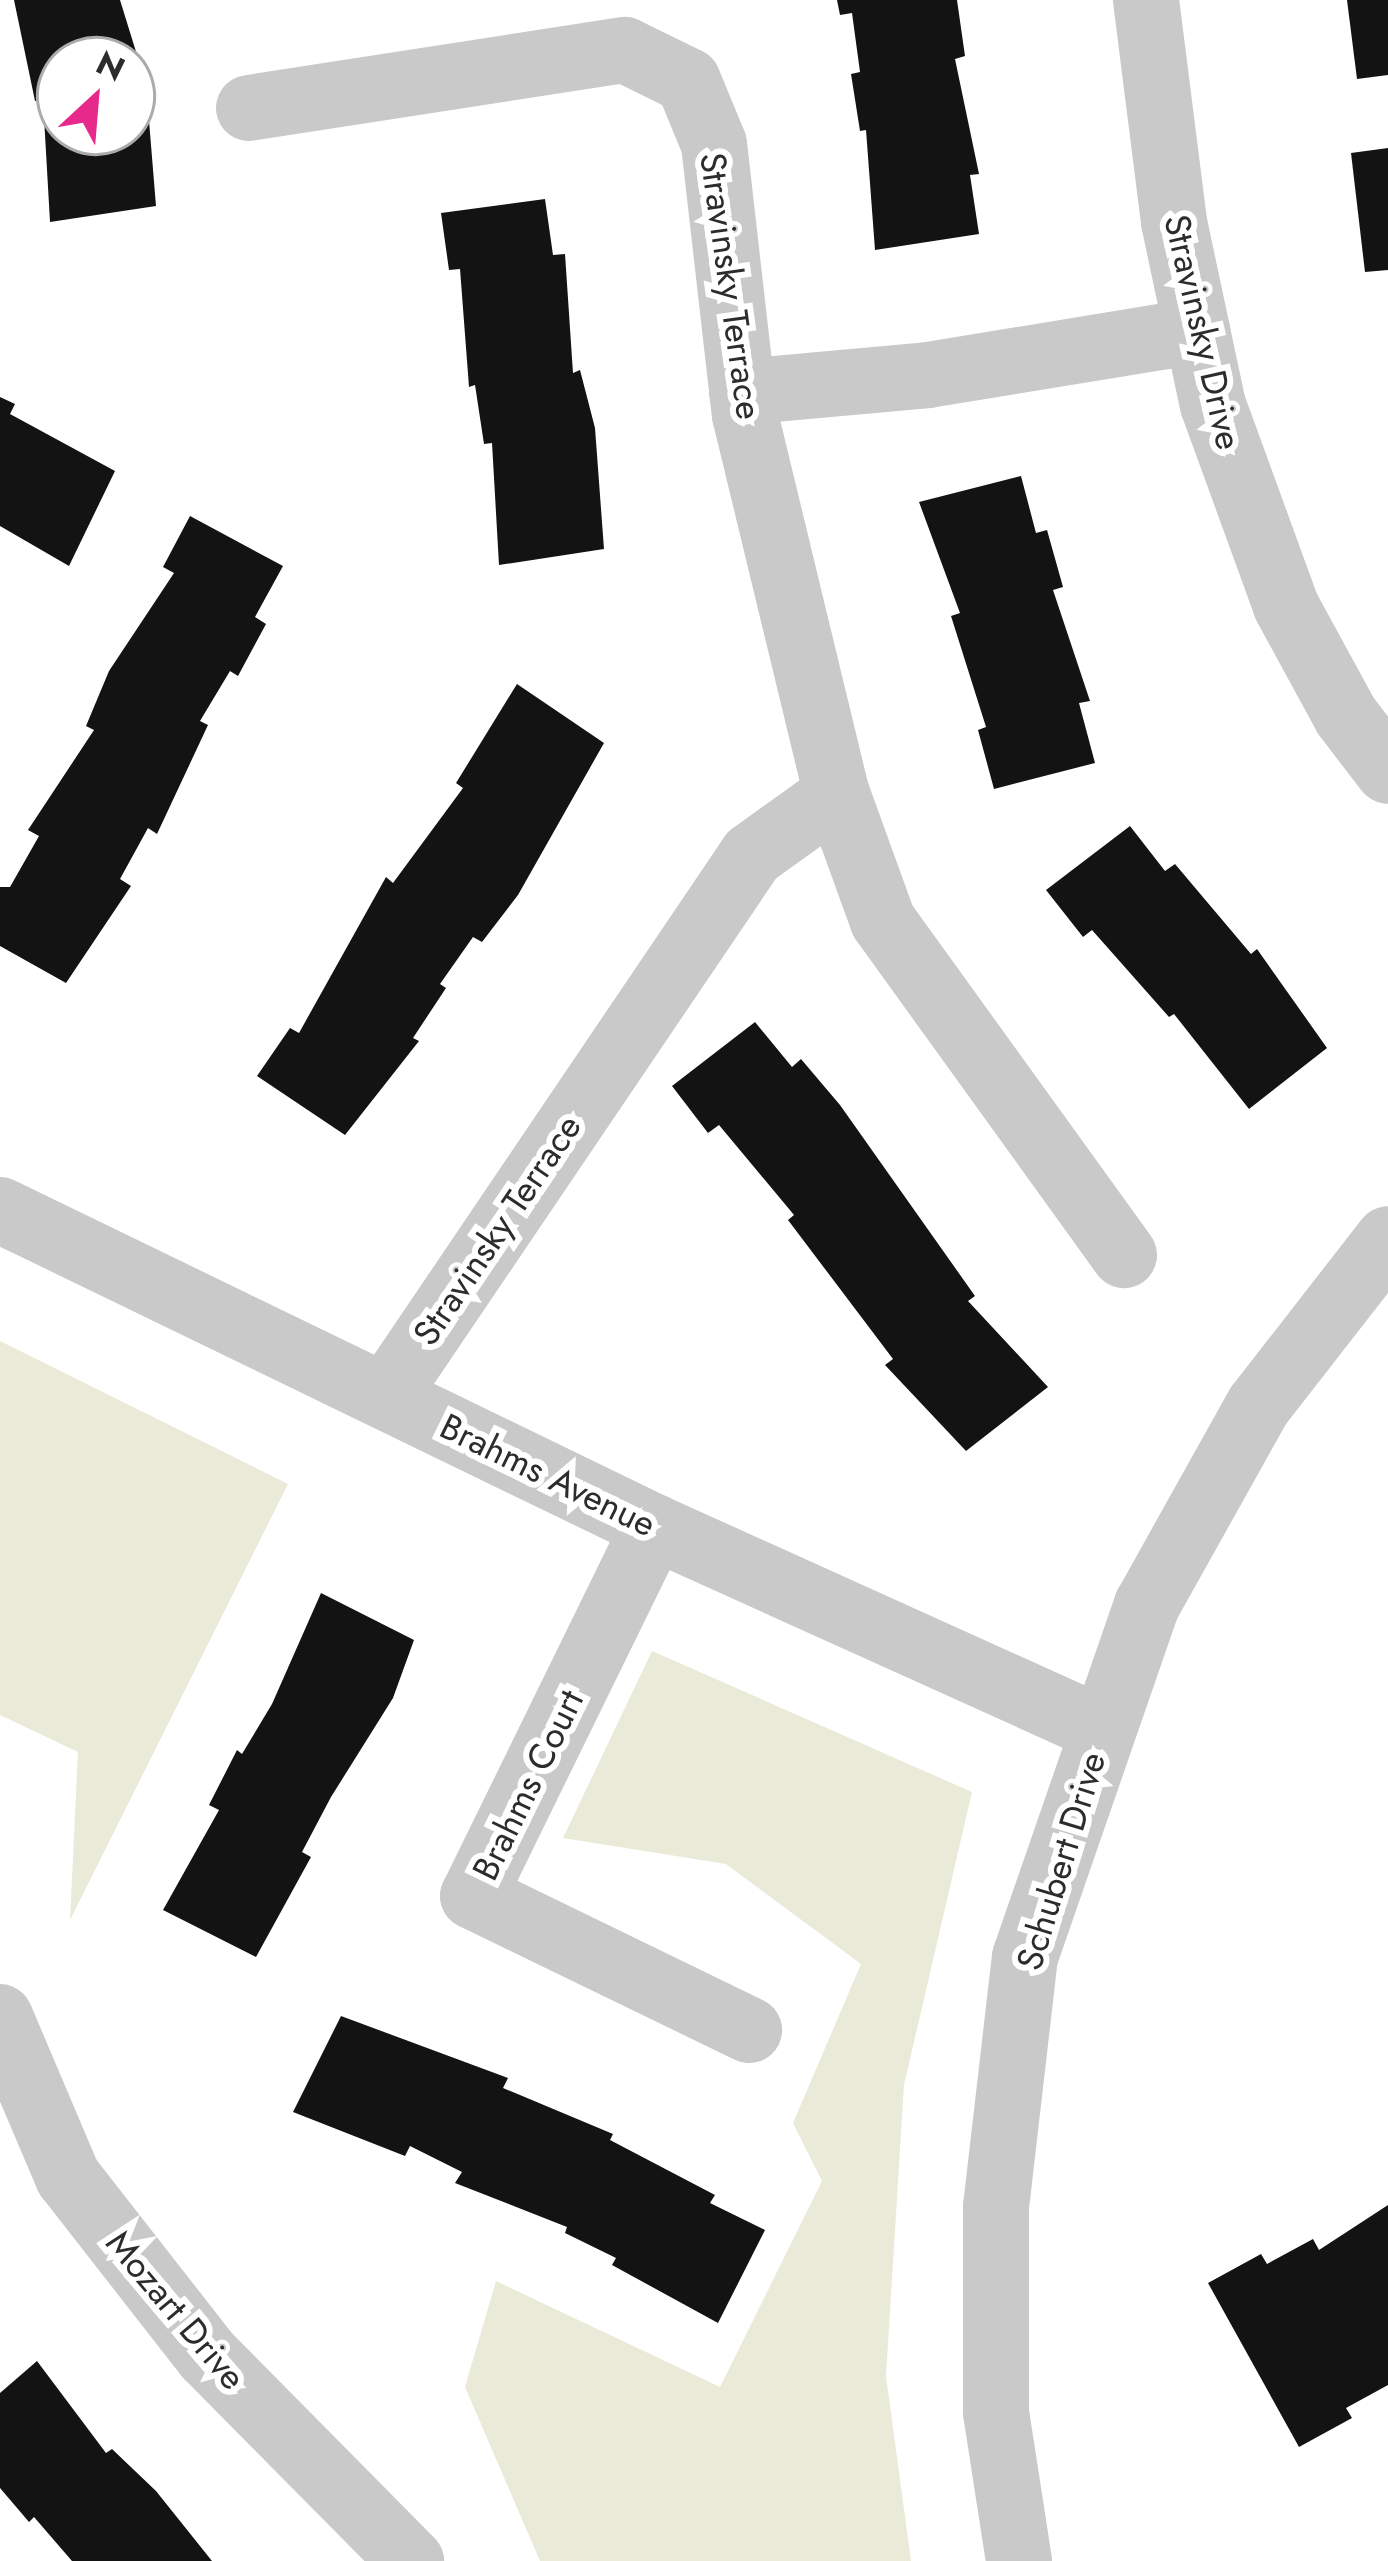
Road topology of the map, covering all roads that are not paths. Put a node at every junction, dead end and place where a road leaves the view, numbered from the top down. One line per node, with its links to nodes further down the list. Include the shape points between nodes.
1 (1146, 0): 3 (street, Stravinsky Drive)
2 (249, 108): 4 (street, Stravinsky Terrace, via 625,50 688,81 714,144)
3 (1197, 332): 4 (street, via 928,375); 5 (street, Stravinsky Drive, via 1213,405 1286,606 1346,716)
4 (742, 392): 6 (street, Stravinsky Terrace)
5 (1388, 771)
6 (838, 794): 9 (street, Stravinsky Terrace, via 883,921); 10 (street, Stravinsky Terrace, via 752,855)
7 (0, 1210): 10 (street, Brahms Avenue)
8 (1388, 1239): 12 (street, Schubert Drive, via 1259,1405 1147,1605)
9 (1124, 1256)
10 (386, 1396): 11 (street, Brahms Avenue)
11 (654, 1527): 12 (street, Brahms Avenue); 14 (street, Brahms Court, via 473,1896)
12 (1101, 1729): 16 (street, Schubert Drive, via 1025,1957 996,2207 996,2412)
13 (0, 2018): 15 (street, Mozart Drive, via 68,2177 208,2356)
14 (749, 2030)
15 (411, 2561)
16 (1019, 2561)

